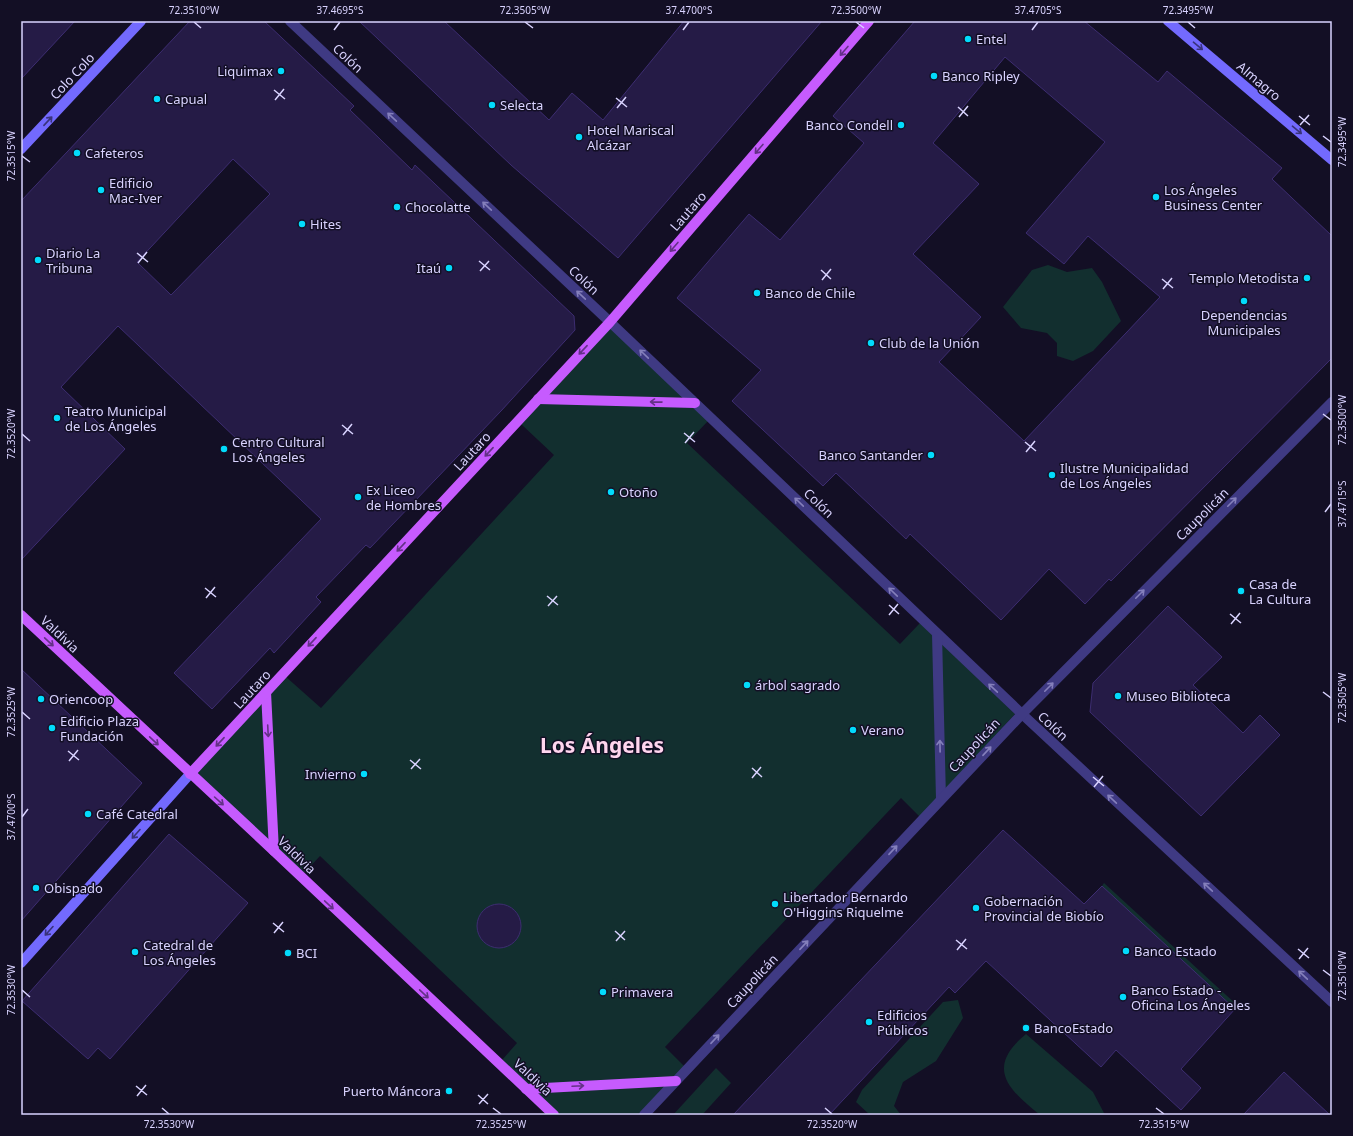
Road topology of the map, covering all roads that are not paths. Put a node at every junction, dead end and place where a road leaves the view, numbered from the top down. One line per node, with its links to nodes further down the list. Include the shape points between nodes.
1 (141, 21): 5 (main road, Colo Colo, one-way to 1)
2 (290, 21): 7 (street, Colón, one-way to 2)
3 (869, 21): 7 (main road, Lautaro, one-way to 7)
4 (1168, 21): 6 (main road, Almagro, one-way to 6)
5 (21, 149)
6 (1332, 160)
7 (610, 322): 8 (main road, Lautaro, one-way to 8); 10 (street, Colón, one-way to 7)
8 (538, 399): 10 (main road, one-way to 8); 13 (main road, Lautaro, one-way to 13)
9 (1332, 402): 14 (street, Caupolicán, one-way to 9)
10 (695, 403): 12 (street, Colón, one-way to 10)
11 (21, 616): 15 (main road, Valdivia, one-way to 15)
12 (937, 634): 14 (street, Colón, one-way to 12); 16 (street, one-way to 12)
13 (266, 692): 15 (main road, Lautaro, one-way to 15); 17 (main road, one-way to 17)
14 (1022, 714): 16 (street, Caupolicán, one-way to 14); 19 (street, Colón, one-way to 14)
15 (190, 774): 17 (main road, Valdivia, one-way to 17); 18 (main road, Lautaro, one-way to 18)
16 (941, 799): 20 (street, Caupolicán, one-way to 16)
17 (274, 851): 21 (main road, Valdivia, one-way to 21)
18 (21, 963)
19 (1332, 1002)
20 (676, 1081): 21 (main road, one-way to 20); 23 (street, Caupolicán)
21 (526, 1088): 22 (main road, Valdivia)
22 (554, 1115)
23 (644, 1115)

